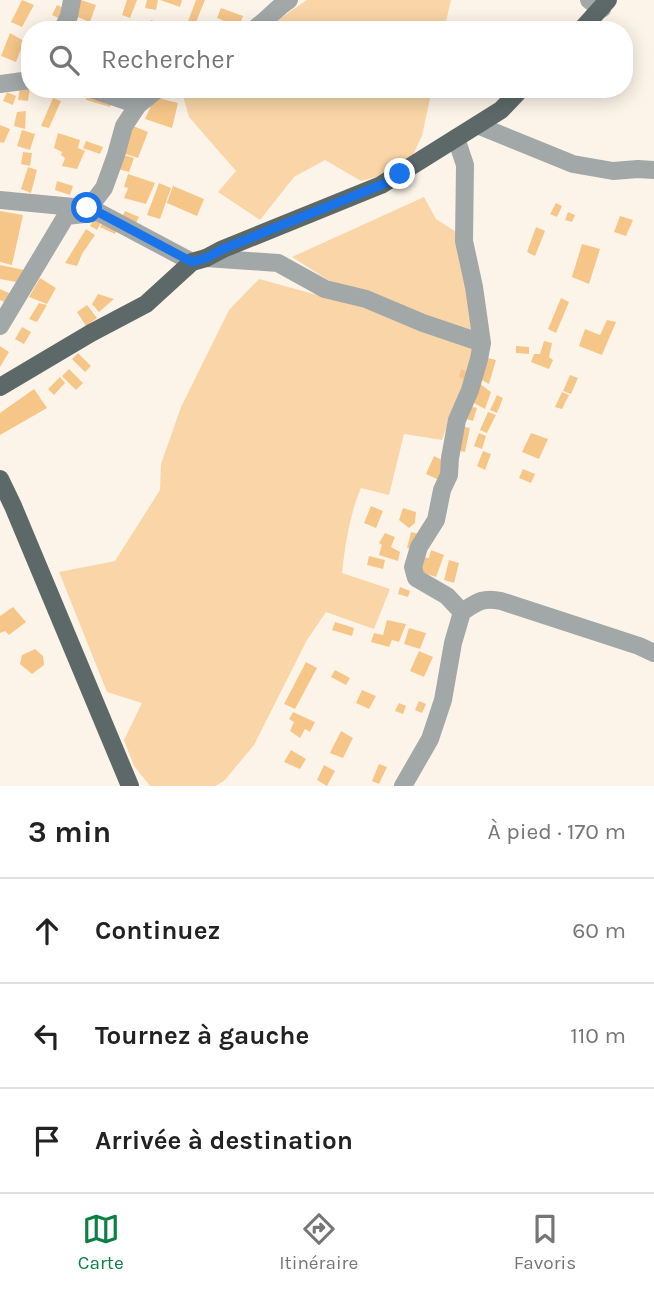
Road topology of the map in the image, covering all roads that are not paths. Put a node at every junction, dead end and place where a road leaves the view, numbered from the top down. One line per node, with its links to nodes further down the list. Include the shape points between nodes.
1 (72, 0): 4 (street)
2 (280, 2): 5 (street)
3 (600, 3): 6 (main road)
4 (66, 21)
5 (265, 21)
6 (587, 21)
7 (21, 81): 8 (street)
8 (0, 83)
9 (117, 98): 12 (street)
10 (147, 98): 12 (street)
11 (512, 98): 13 (main road)
12 (138, 105): 17 (street, via 124,126 104,188)
13 (477, 125): 14 (main road); 15 (street, via 573,164 613,172)
14 (456, 138): 18 (main road, via 381,185); 20 (street, via 465,165 464,241)
15 (654, 170)
16 (0, 200): 17 (street)
17 (86, 211): 18 (street, via 98,212); 19 (street, via 66,216)
18 (199, 260): 20 (street, via 278,263 325,289 366,299); 21 (main road, via 146,304)
19 (0, 326)
20 (482, 343): 23 (street, via 457,420 436,520 419,547 413,568 416,578 447,596)
21 (0, 387)
22 (0, 479): 25 (main road)
23 (462, 612): 24 (street, via 491,598); 26 (street, via 430,739)
24 (654, 653)
25 (130, 786)
26 (403, 786)

